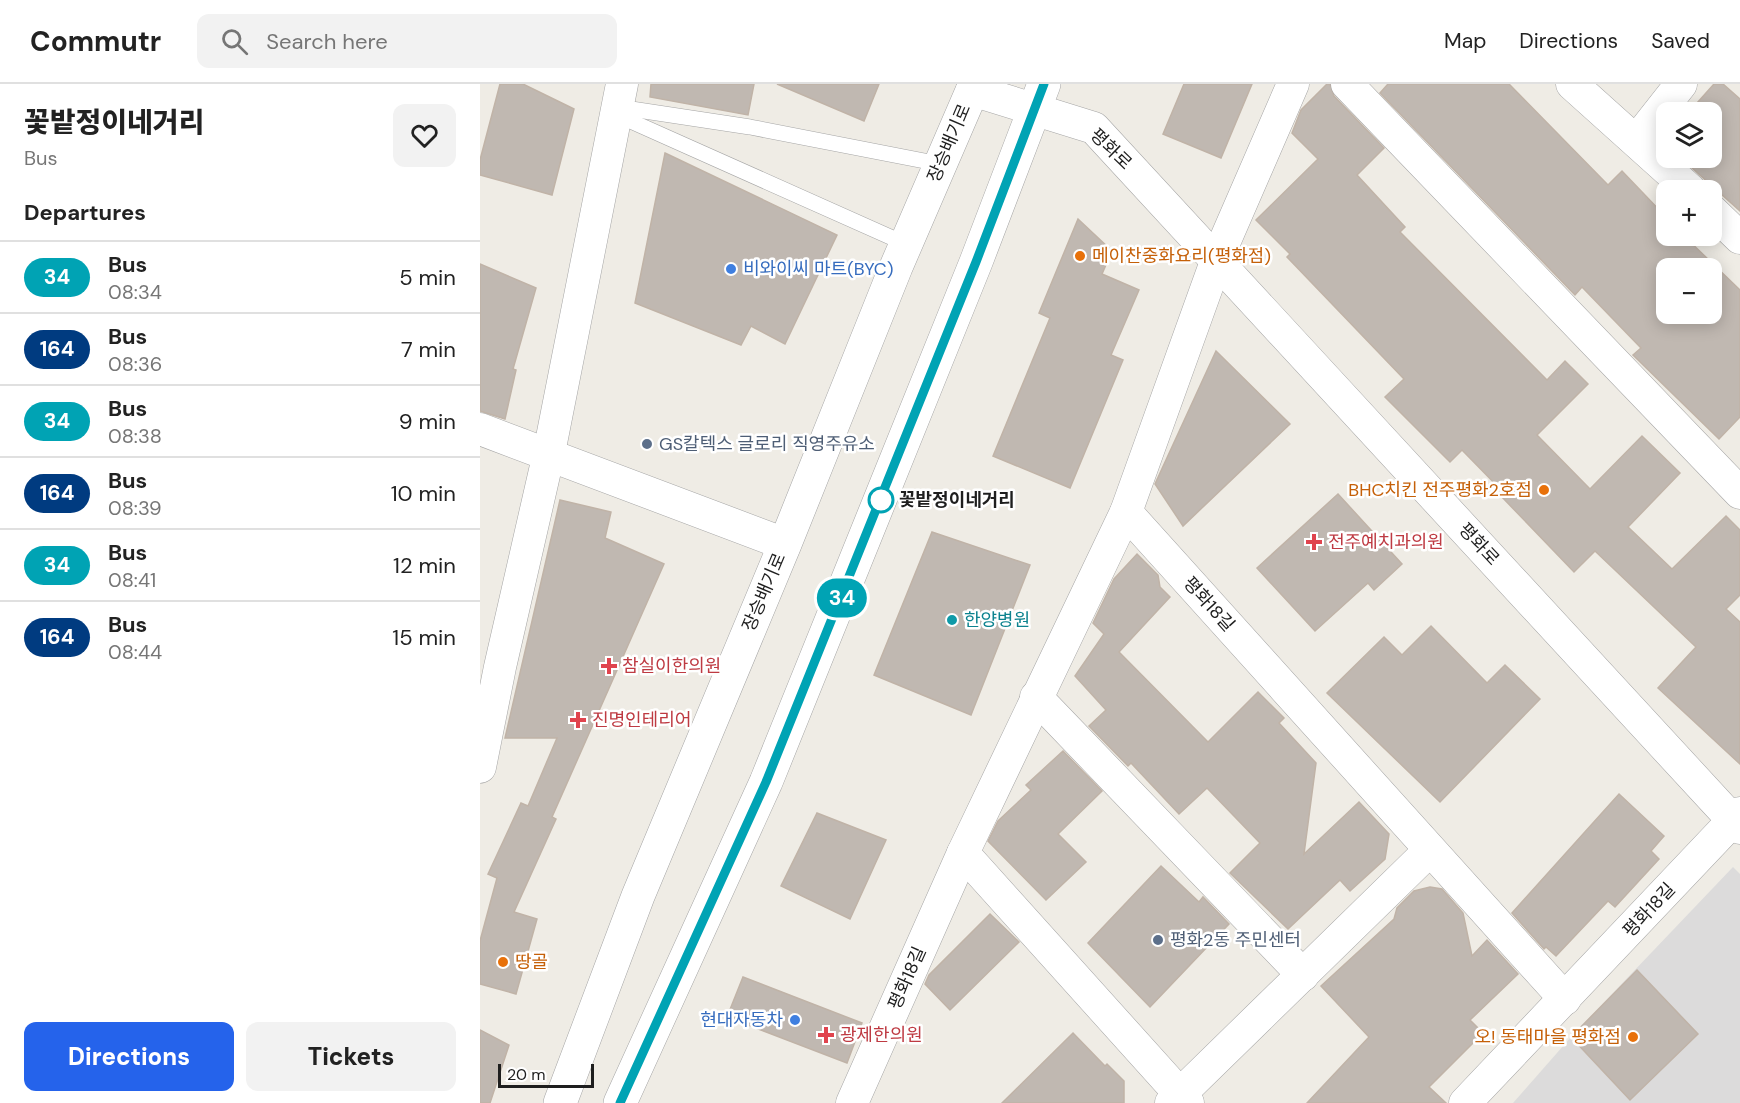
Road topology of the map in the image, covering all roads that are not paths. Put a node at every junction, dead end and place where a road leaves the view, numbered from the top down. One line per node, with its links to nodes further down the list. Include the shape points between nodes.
1 (1293, 84): 14 (street)
2 (1347, 84): 17 (street)
3 (1572, 84): 8 (street)
4 (1681, 84): 8 (street)
5 (973, 87): 6 (street, 평화로); 9 (street, 장승배기로)
6 (1040, 96): 14 (street, 평화로, via 1094,128); 29 (street, via 766,782)
7 (619, 102): 9 (lane); 13 (lane); 16 (street)
8 (1637, 140): 10 (street)
9 (940, 164): 13 (street, 장승배기로)
10 (1679, 180)
11 (1722, 221): 12 (street)
12 (1740, 238)
13 (906, 244): 19 (street, 장승배기로)
14 (1217, 259): 18 (street); 22 (street, 평화로)
15 (480, 429): 16 (street)
16 (549, 453): 19 (street); 21 (street, via 495,664)
17 (1740, 493)
18 (1126, 512): 20 (street, 평화18길); 23 (street, 평화18길)
19 (785, 544): 28 (street, 장승배기로, via 638,896)
20 (1036, 697): 24 (street, 평화18길); 25 (street)
21 (480, 767)
22 (1738, 821): 26 (street, 평화18길)
23 (1430, 850): 25 (street); 26 (street, 평화18길)
24 (963, 853): 27 (street); 30 (street, 평화18길)
25 (1303, 975): 27 (street)
26 (1565, 999): 31 (street, 평화18길)
27 (1180, 1100)
28 (560, 1103)
29 (620, 1103)
30 (852, 1103)
31 (1465, 1103)

